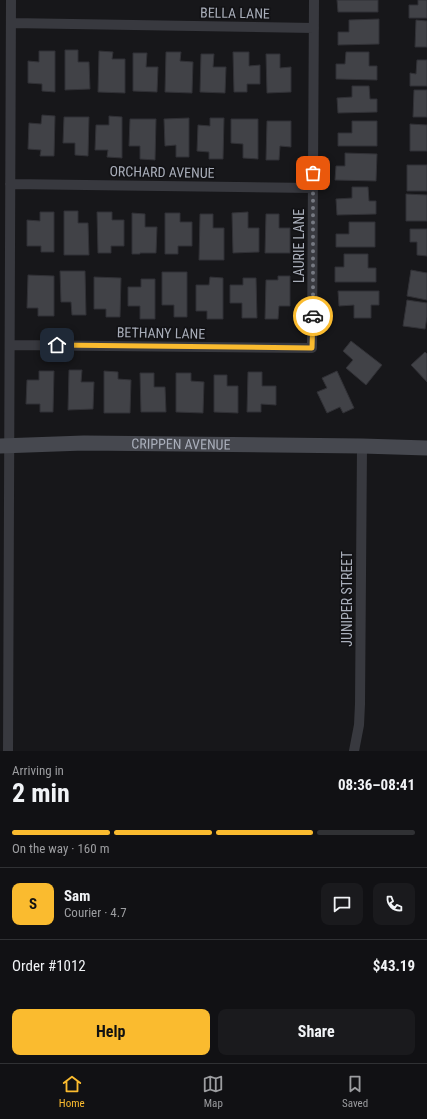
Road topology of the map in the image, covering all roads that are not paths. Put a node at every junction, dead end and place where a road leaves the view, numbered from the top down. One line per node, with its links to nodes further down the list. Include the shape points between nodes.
1 (11, 0): 3 (street)
2 (314, 0): 4 (street, LAURIE LANE)
3 (11, 23): 4 (street, BELLA LANE); 5 (street)
4 (314, 28): 6 (street, LAURIE LANE)
5 (10, 184): 6 (street, ORCHARD AVENUE); 7 (street)
6 (313, 188): 8 (street, LAURIE LANE)
7 (10, 345): 8 (street, BETHANY LANE); 9 (street)
8 (312, 348)
9 (5, 446): 10 (main road, CRIPPEN AVENUE, via 84,443); 12 (street)
10 (362, 446): 11 (main road, CRIPPEN AVENUE); 13 (street, JUNIPER STREET, via 360,704)
11 (427, 448)
12 (8, 751)
13 (354, 751)

